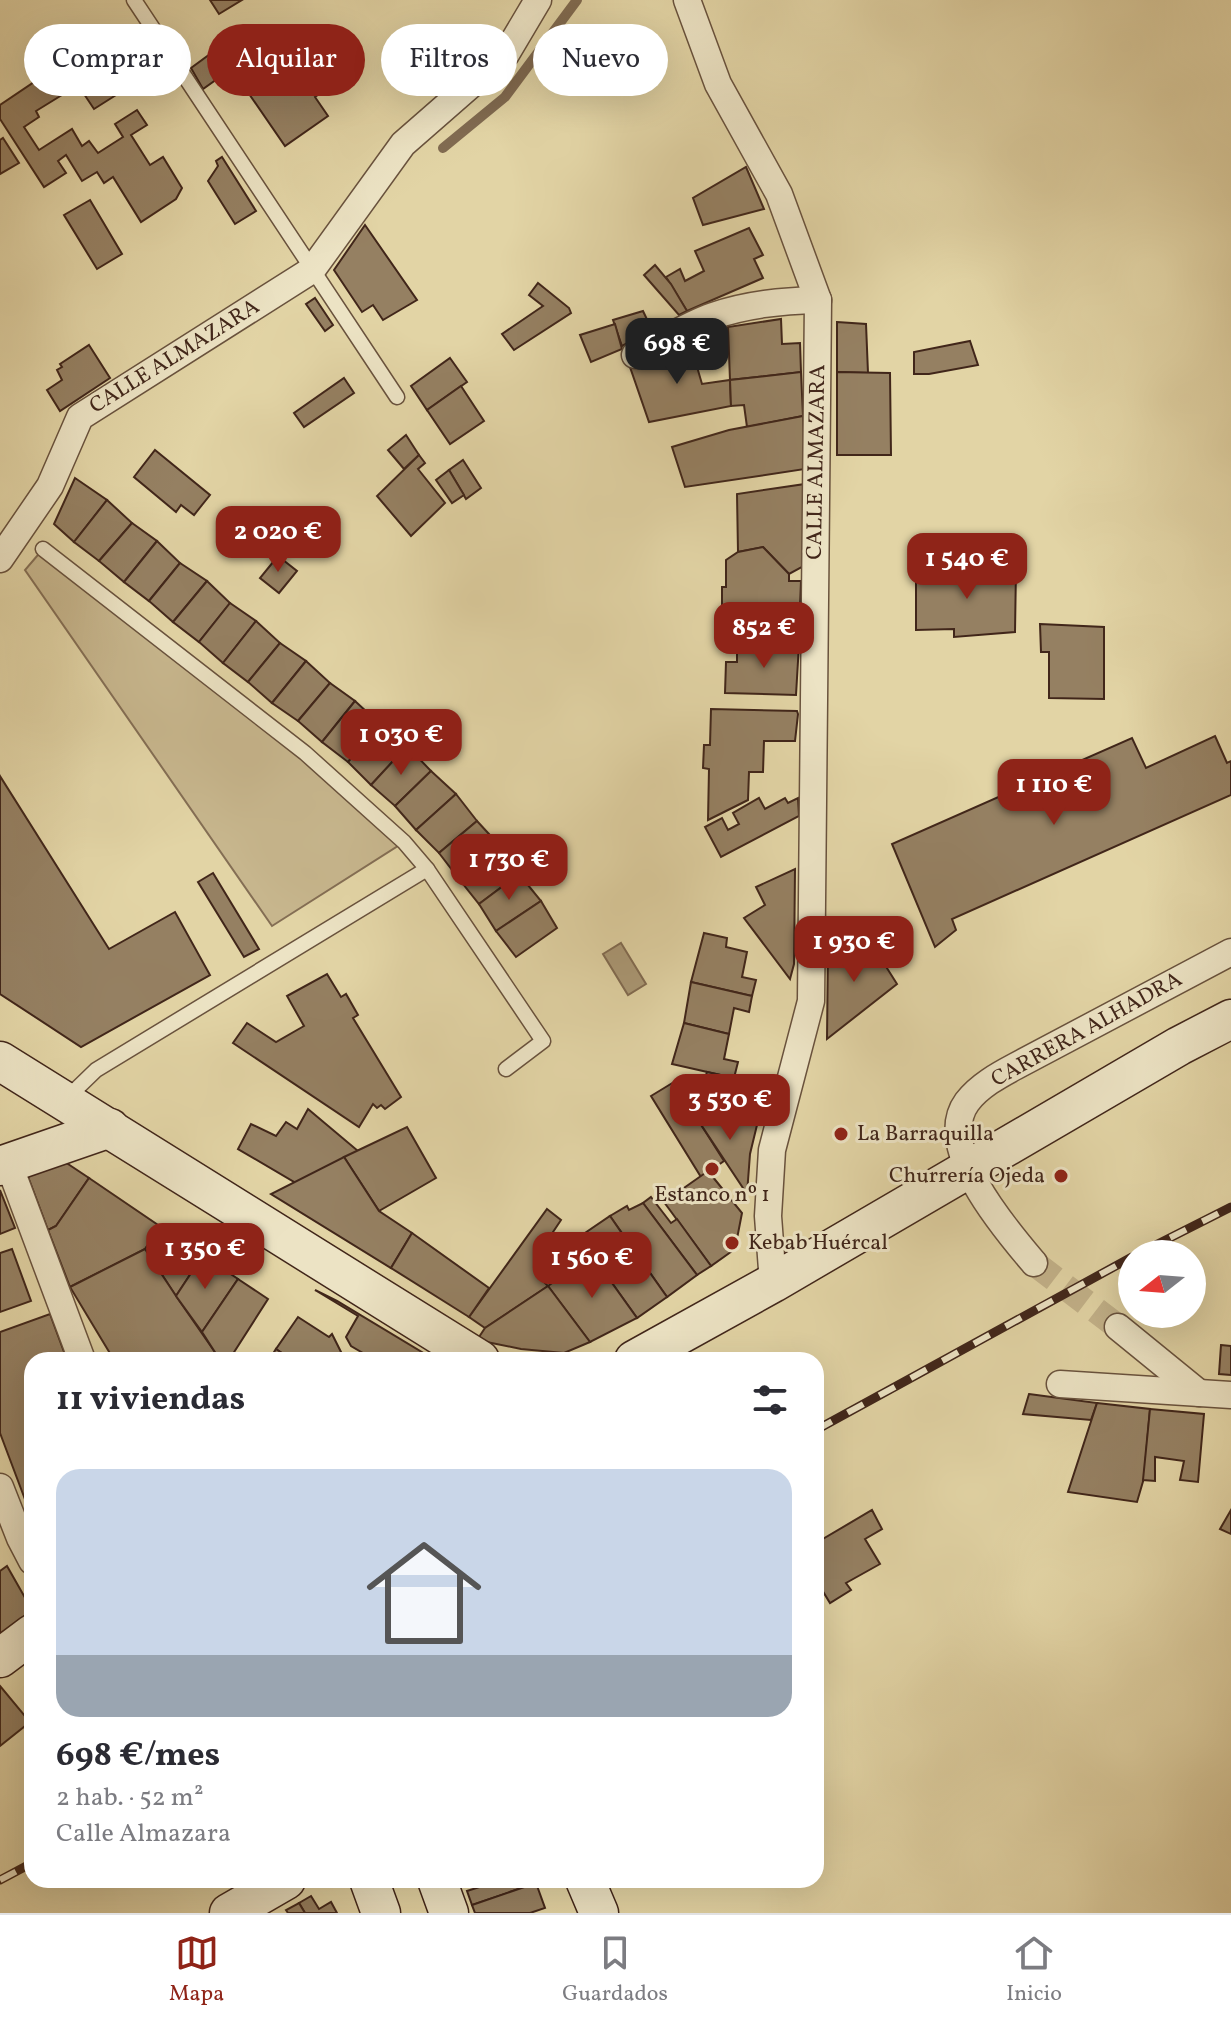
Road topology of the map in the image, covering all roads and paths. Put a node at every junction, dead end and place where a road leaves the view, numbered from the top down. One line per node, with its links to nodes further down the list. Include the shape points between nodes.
1 (134, 0): 4 (lane)
2 (538, 0): 4 (street, CALLE ALMAZARA, via 506,54 403,144)
3 (687, 0): 5 (street, CALLE ALMAZARA, via 718,84 779,194)
4 (312, 270): 7 (lane); 9 (street, CALLE ALMAZARA, via 80,417 50,486)
5 (818, 300): 6 (street, via 777,301 724,312); 20 (street, CALLE ALMAZARA, via 811,1001 772,1150 768,1216)
6 (635, 355)
7 (397, 397)
8 (43, 549): 10 (lane, via 305,753)
9 (0, 559)
10 (427, 869): 14 (lane, via 543,1041); 15 (lane, via 96,1070)
11 (1231, 952): 18 (street, CARRERA ALHADRA, via 992,1080 967,1103 957,1126)
12 (1231, 1019): 18 (main road)
13 (0, 1061): 15 (main road)
14 (506, 1069)
15 (64, 1101): 16 (main road)
16 (110, 1128): 17 (main road); 23 (main road)
17 (4, 1164): 22 (street)
18 (968, 1170): 19 (street, via 1004,1228); 20 (main road)
19 (1034, 1263)
20 (773, 1283): 24 (main road)
21 (1119, 1328): 26 (street)
22 (79, 1352)
23 (467, 1352)
24 (652, 1352)
25 (1060, 1384): 26 (street)
26 (1199, 1393): 27 (street)
27 (1231, 1395)
28 (0, 1487): 29 (street)
29 (21, 1545)
30 (24, 1640): 31 (main road)
31 (0, 1658)
32 (272, 1888): 36 (main road)
33 (372, 1888): 37 (main road)
34 (440, 1888): 38 (main road)
35 (588, 1888): 39 (main road)
36 (229, 1913)
37 (381, 1913)
38 (449, 1913)
39 (599, 1913)

